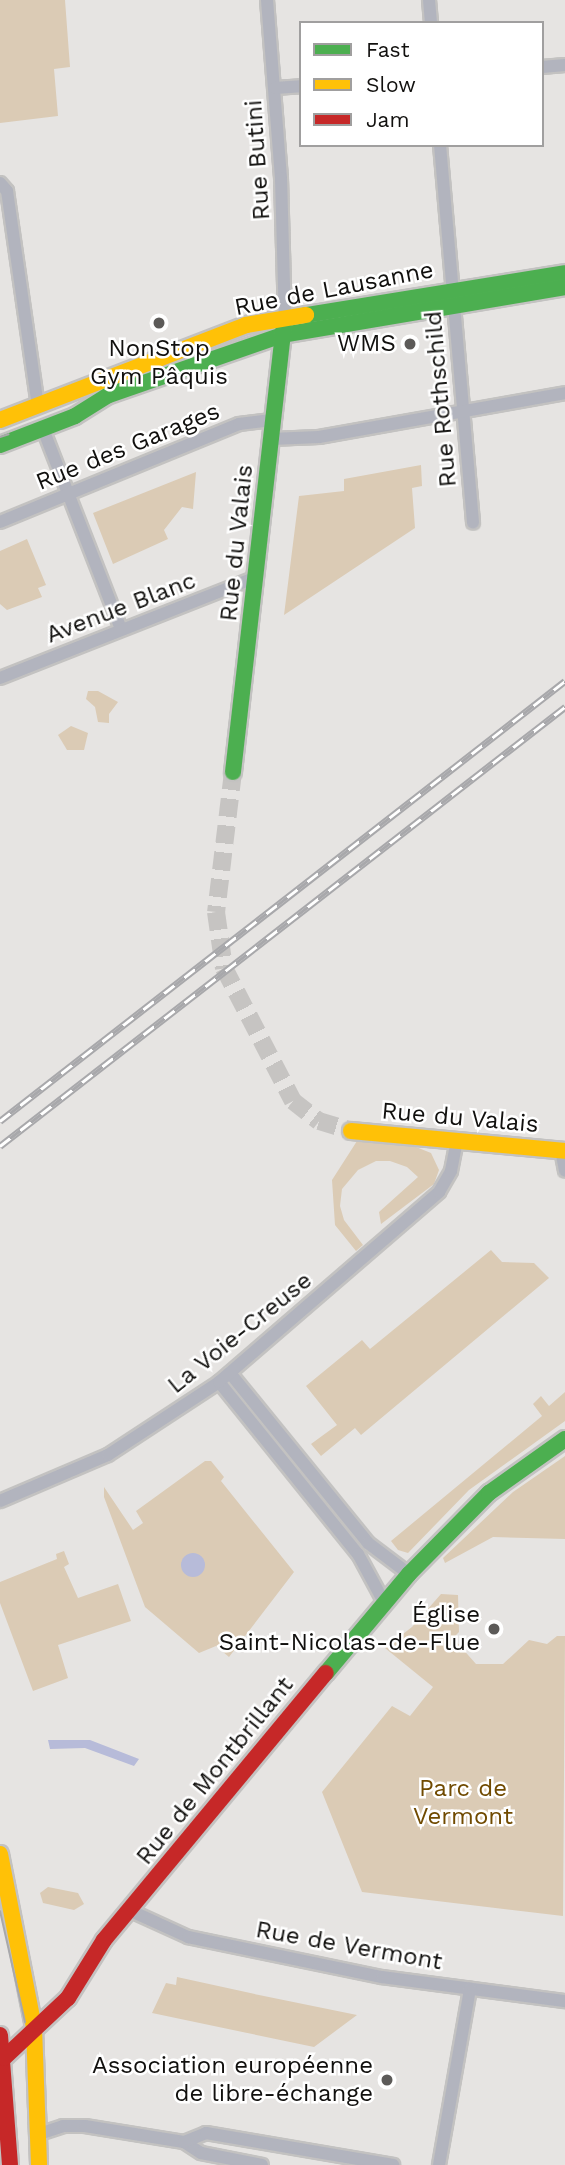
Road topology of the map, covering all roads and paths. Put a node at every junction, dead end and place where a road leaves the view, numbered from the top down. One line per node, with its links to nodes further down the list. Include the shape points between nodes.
1 (267, 0): 7 (street, Rue Butini)
2 (429, 0): 3 (street)
3 (431, 21)
4 (565, 65): 5 (street)
5 (544, 67)
6 (299, 86): 7 (street)
7 (275, 88): 13 (street, Rue Butini)
8 (440, 147): 12 (street, Rue Rothschild)
9 (0, 183): 16 (street, via 7,191)
10 (565, 273): 12 (main road, Rue de Lausanne)
11 (565, 287): 12 (main road)
12 (453, 297): 13 (main road, Rue de Lausanne); 14 (main road); 17 (street, Rue Rothschild)
13 (285, 318): 14 (main road, Rue du Valais); 16 (main road, Rue de Lausanne, via 215,336)
14 (282, 335): 19 (main road, Rue du Valais); 20 (main road, via 101,398)
15 (565, 393): 17 (street)
16 (38, 406): 18 (main road, Rue de Lausanne)
17 (462, 412): 21 (street, via 318,437); 25 (street, Rue Rothschild)
18 (0, 420)
19 (274, 420): 21 (main road, Rue du Valais); 23 (street, Rue des Garages, via 239,424)
20 (43, 429): 22 (main road); 23 (street)
21 (271, 439): 26 (main road, Rue du Valais)
22 (0, 445)
23 (69, 493): 24 (street, Rue des Garages); 27 (street)
24 (0, 522)
25 (473, 523)
26 (256, 577): 27 (street, Avenue Blanc); 29 (main road, Rue du Valais)
27 (121, 629): 28 (street, Avenue Blanc)
28 (0, 678)
29 (233, 772)
30 (351, 1130): 31 (main road, Rue du Valais)
31 (457, 1141): 32 (main road, Rue du Valais); 34 (street, La Voie-Creuse, via 451,1171 439,1192)
32 (563, 1151): 33 (street)
33 (565, 1171)
34 (230, 1373): 35 (street, La Voie-Creuse); 37 (street)
35 (219, 1382): 37 (street); 38 (street, La Voie-Creuse, via 102,1458)
36 (565, 1439): 41 (main road, Rue de Montbrillant, via 489,1493)
37 (301, 1473): 39 (street); 40 (street)
38 (0, 1501)
39 (363, 1537): 40 (street); 41 (street)
40 (352, 1546): 42 (street)
41 (409, 1574): 42 (main road, Rue de Montbrillant)
42 (384, 1602): 44 (main road, Rue de Montbrillant)
43 (0, 1854): 47 (main road)
44 (131, 1911): 45 (street, Rue de Vermont, via 188,1937); 47 (main road, Rue de Montbrillant, via 104,1940 68,1998)
45 (470, 1989): 46 (street, Rue de Vermont); 56 (street)
46 (565, 2001)
47 (34, 2028): 49 (main road, Rue de Montbrillant); 50 (main road)
48 (0, 2035): 49 (main road)
49 (4, 2058): 52 (main road)
50 (39, 2134): 51 (street, via 85,2126); 53 (main road)
51 (184, 2142): 54 (street, via 201,2153); 55 (street, via 206,2133)
52 (10, 2165)
53 (39, 2165)
54 (262, 2165)
55 (393, 2165)
56 (439, 2165)

